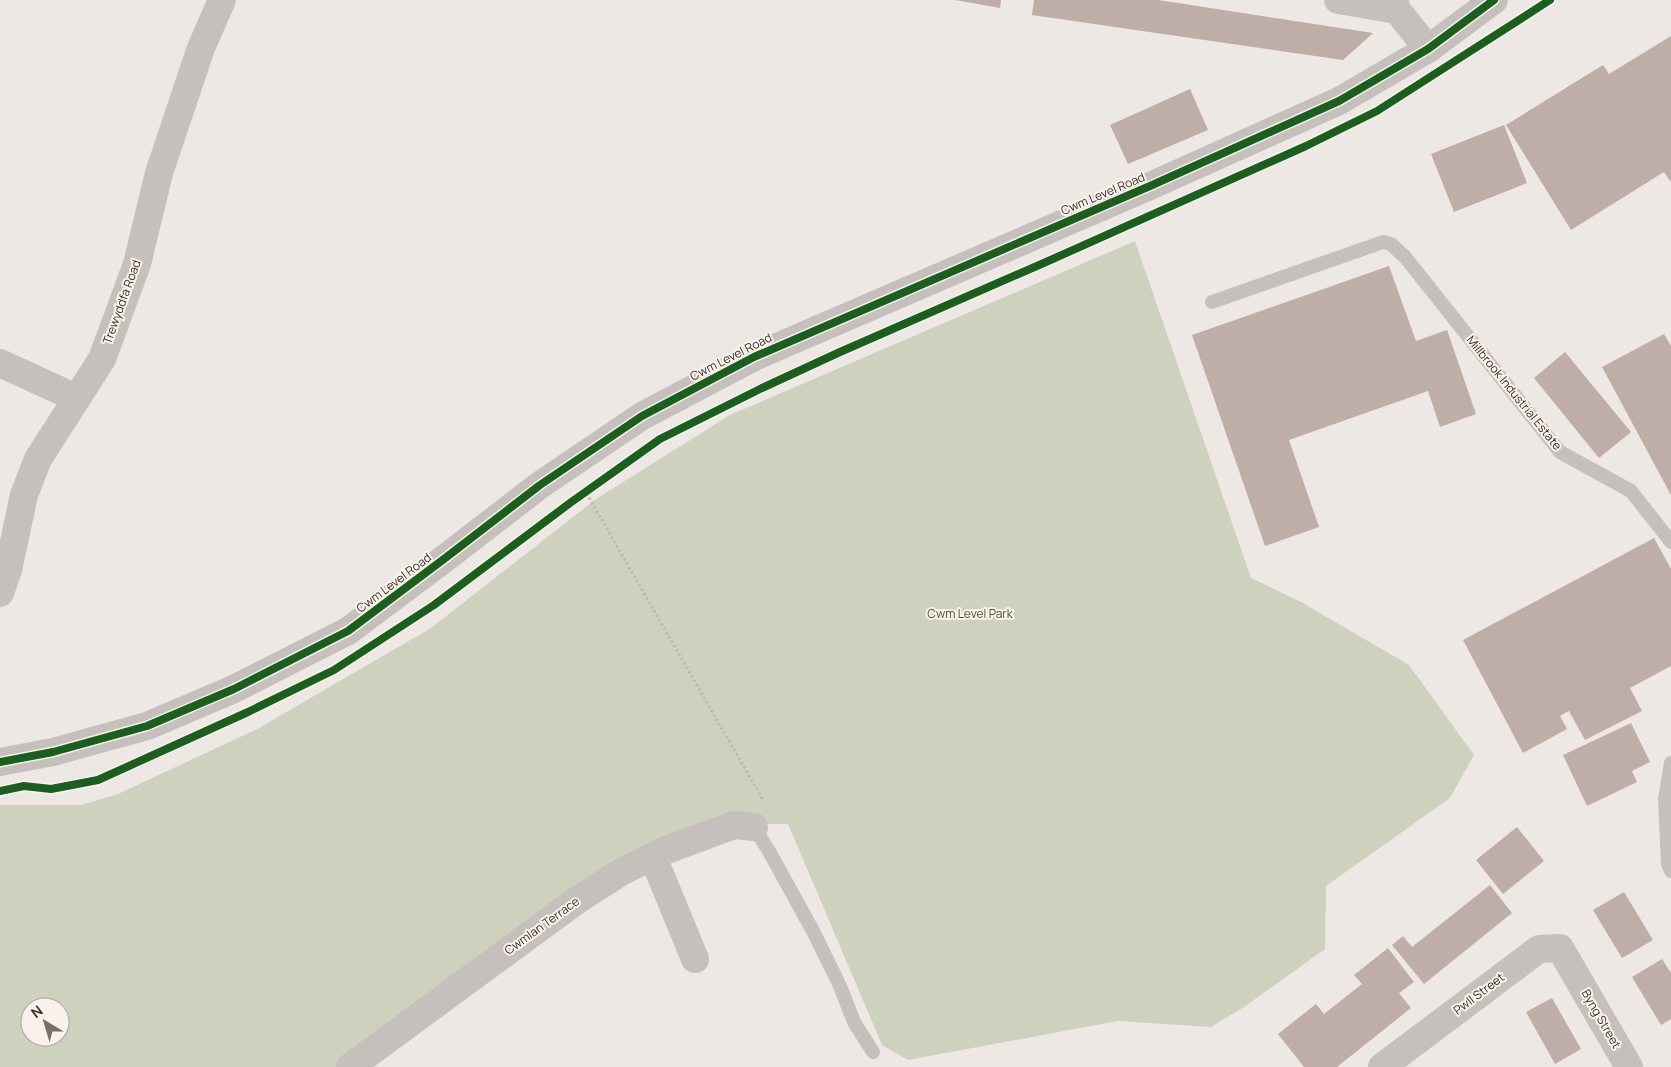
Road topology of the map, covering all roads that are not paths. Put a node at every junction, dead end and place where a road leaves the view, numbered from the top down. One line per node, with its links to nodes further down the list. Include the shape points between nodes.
1 (222, 0): 8 (street, Trewyddfa Road, via 201,48 159,172 137,264 102,359)
2 (1338, 0): 4 (street)
3 (1494, 0): 5 (street, Cwm Level Road)
4 (1395, 5): 5 (street)
5 (1428, 50): 11 (street, Cwm Level Road, via 1339,101 1132,194 754,356 642,416 570,464 348,631 234,689 147,726 53,752)
6 (1212, 302): 9 (lane, Millbrook Industrial Estate, via 1383,242 1391,244 1432,290 1560,452 1631,491)
7 (0, 363): 8 (street)
8 (76, 398): 10 (street, Trewyddfa Road, via 38,459 27,486)
9 (1671, 542)
10 (0, 593)
11 (0, 762)
12 (1671, 763): 15 (lane, via 1665,799)
13 (761, 817): 14 (street, Cwmlan Terrace, via 734,824); 18 (lane, via 770,853 813,931 854,1022)
14 (653, 857): 16 (street); 19 (street, Cwmlan Terrace, via 621,872 576,901)
15 (1671, 871)
16 (695, 959)
17 (1574, 970): 20 (street, Pwll Street, via 1560,948 1539,949); 21 (street, Byng Street)
18 (873, 1052)
19 (350, 1067)
20 (1382, 1067)
21 (1629, 1067)

